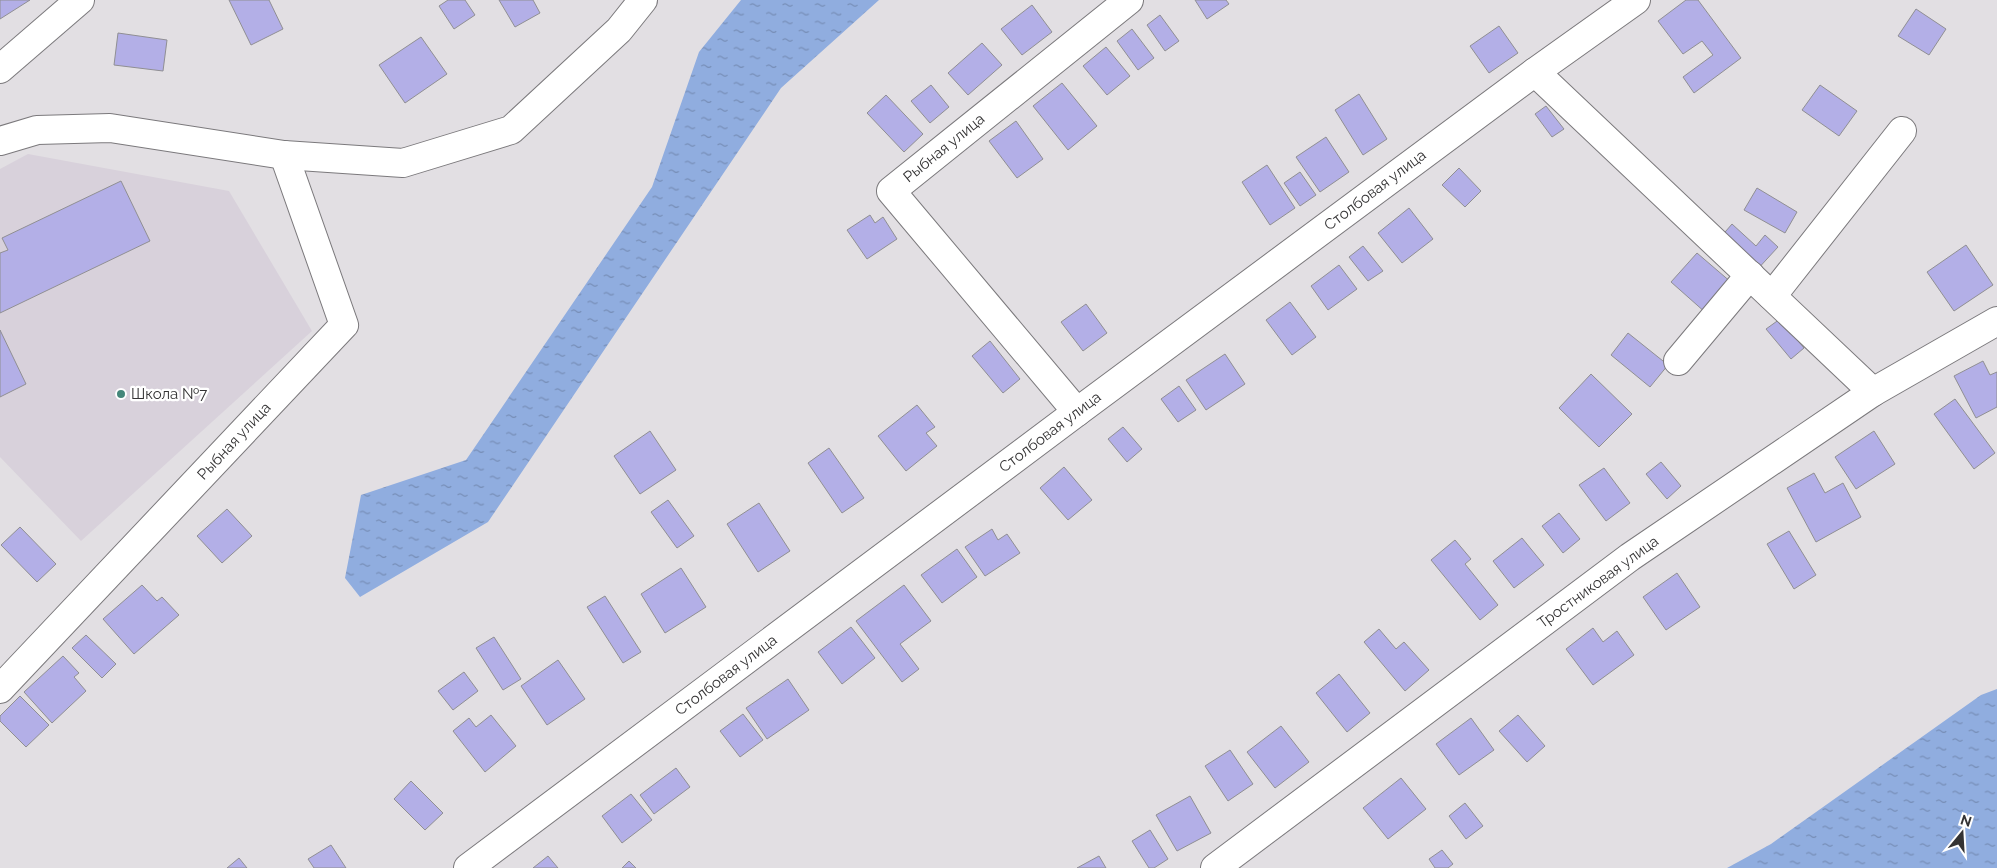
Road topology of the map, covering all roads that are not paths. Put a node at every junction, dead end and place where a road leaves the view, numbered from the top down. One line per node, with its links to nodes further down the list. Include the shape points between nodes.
1 (80, 0): 5 (street)
2 (644, 0): 9 (street, via 619,30 511,130 402,163)
3 (1129, 0): 15 (street, Рыбная улица, via 891,191)
4 (1636, 0): 6 (street, Столбовая улица)
5 (0, 69)
6 (1535, 72): 10 (street); 15 (street, Столбовая улица)
7 (1902, 131): 11 (street)
8 (0, 141): 9 (street, via 37,130 110,128)
9 (284, 155): 16 (street, Рыбная улица, via 344,325)
10 (1750, 275): 11 (street); 13 (street)
11 (1772, 296): 14 (street)
12 (1997, 321): 14 (street, Тростниковая улица)
13 (1678, 361)
14 (1873, 392): 18 (street, Тростниковая улица, via 1630,557)
15 (1077, 412): 17 (street, Столбовая улица)
16 (0, 689)
17 (468, 868)
18 (1215, 868)

